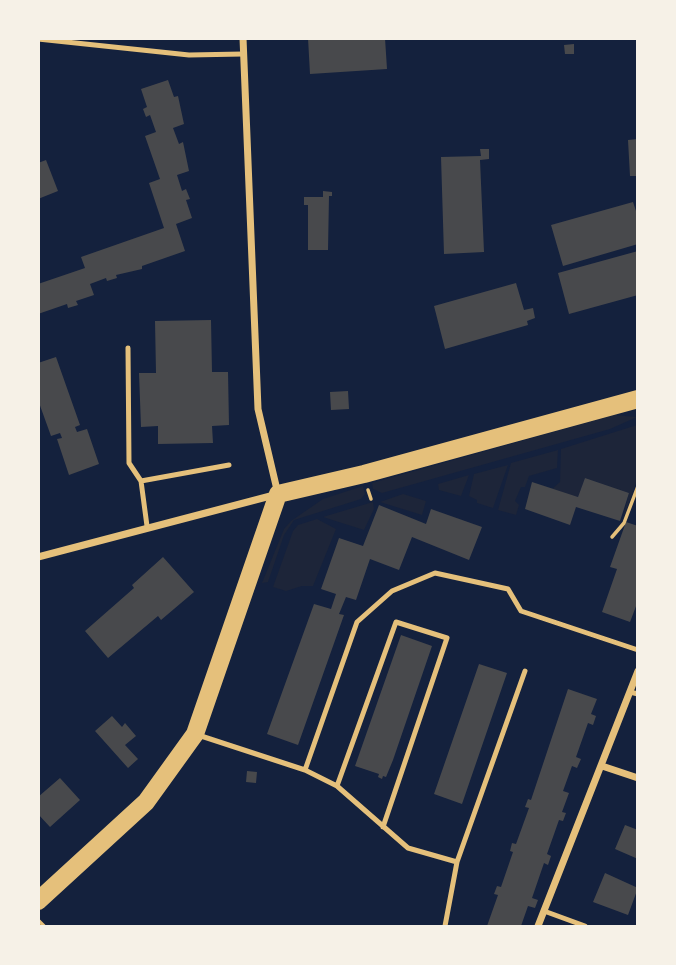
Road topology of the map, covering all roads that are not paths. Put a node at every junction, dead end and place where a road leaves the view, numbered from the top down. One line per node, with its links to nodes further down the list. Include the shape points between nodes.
1 (243, 38): 3 (street)
2 (38, 39): 3 (lane, via 189,55)
3 (243, 54): 8 (street, via 258,409)
4 (128, 348): 7 (lane, via 129,463)
5 (638, 399): 8 (main road)
6 (229, 465): 7 (lane)
7 (141, 481): 9 (lane)
8 (278, 494): 9 (street); 15 (main road)
9 (146, 526): 10 (street)
10 (38, 557)
11 (638, 650): 17 (lane, via 521,611 508,589 435,573 392,591 357,621)
12 (525, 671): 21 (lane)
13 (638, 671): 14 (street)
14 (634, 693): 16 (street)
15 (195, 734): 17 (lane); 22 (main road, via 146,802)
16 (602, 766): 18 (street); 23 (street)
17 (304, 770): 19 (lane)
18 (638, 778)
19 (337, 786): 20 (lane); 20 (lane, via 396,622 447,638)
20 (383, 827): 21 (lane, via 408,848)
21 (457, 862): 24 (lane)
22 (38, 901)
23 (544, 911): 25 (street); 26 (lane)
24 (445, 926)
25 (538, 926)
26 (585, 926)

